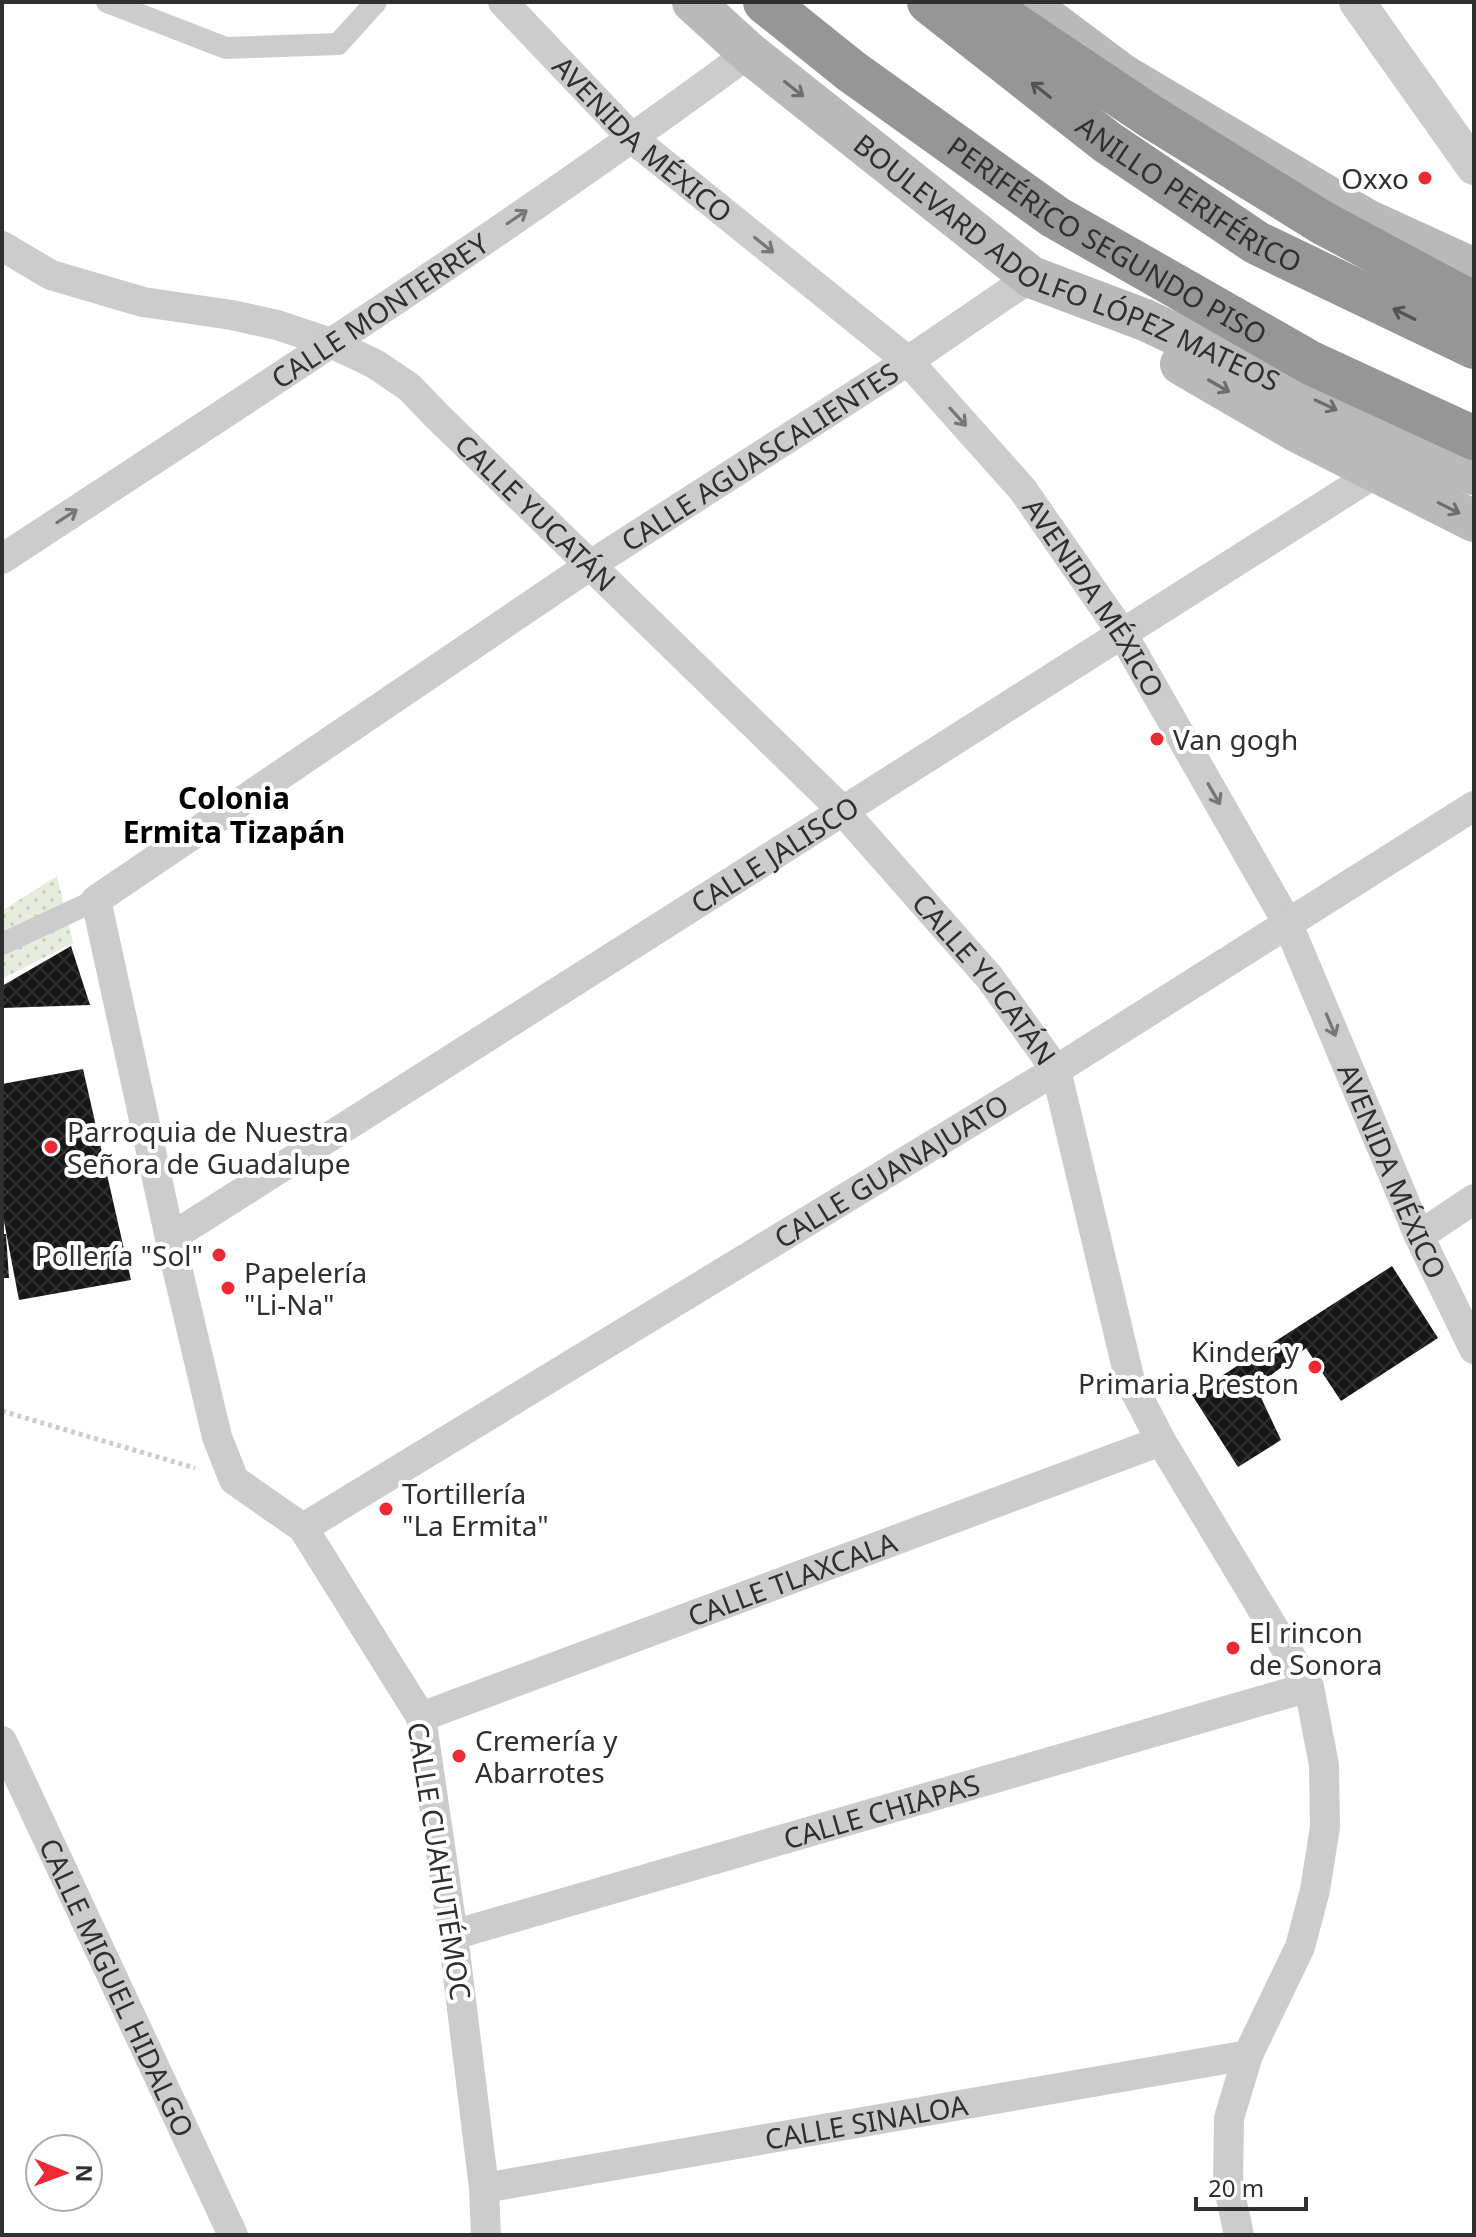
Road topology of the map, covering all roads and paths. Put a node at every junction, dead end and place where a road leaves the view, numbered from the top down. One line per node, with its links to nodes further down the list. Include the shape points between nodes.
1 (107, 2): 2 (street, via 226,48 338,44)
2 (376, 2)
3 (503, 2): 12 (street, AVENIDA MÉXICO)
4 (693, 2): 11 (main road, BOULEVARD ADOLFO LÓPEZ MATEOS)
5 (765, 2): 22 (highway, PERIFÉRICO SEGUNDO PISO, via 851,71 1055,217 1311,363)
6 (800, 2): 21 (highway, via 909,92 1202,293)
7 (929, 2): 19 (highway, ANILLO PERIFÉRICO, one-way to 7, via 1257,243 1107,142)
8 (980, 2): 17 (highway, via 1297,207)
9 (1025, 2): 15 (main road, via 1123,75 1354,212)
10 (1357, 2): 13 (street)
11 (749, 53): 12 (street, CALLE MONTERREY); 16 (main road, BOULEVARD ADOLFO LÓPEZ MATEOS, one-way to 16)
12 (633, 139): 18 (street, CALLE MONTERREY, one-way to 12); 20 (street, AVENIDA MÉXICO, one-way to 20)
13 (1474, 167)
14 (2, 246): 18 (street, CALLE YUCATÁN, via 51,275 112,293 277,325)
15 (1474, 269)
16 (1031, 277): 20 (street, CALLE AGUASCALIENTES); 23 (main road, one-way to 23); 24 (main road, BOULEVARD ADOLFO LÓPEZ MATEOS, one-way to 24, via 1145,320)
17 (1474, 304)
18 (331, 343): 26 (street, CALLE MONTERREY, one-way to 18); 27 (street, CALLE YUCATÁN, via 409,387)
19 (1474, 347)
20 (908, 361): 27 (street, CALLE AGUASCALIENTES); 28 (street, AVENIDA MÉXICO, one-way to 28, via 1023,490)
21 (1474, 422)
22 (1474, 438)
23 (1377, 472): 25 (main road, one-way to 25); 28 (street, CALLE JALISCO)
24 (1474, 474)
25 (1474, 521)
26 (2, 559)
27 (592, 564): 30 (street, CALLE YUCATÁN); 31 (street, CALLE AGUASCALIENTES)
28 (1122, 633): 30 (street, CALLE JALISCO); 32 (street, AVENIDA MÉXICO, one-way to 32)
29 (1474, 806): 32 (street, CALLE GUANAJUATO)
30 (842, 810): 34 (street, CALLE YUCATÁN, via 990,978); 37 (street, CALLE JALISCO)
31 (96, 900): 33 (street, CALLE AGUASCALIENTES); 37 (street)
32 (1287, 922): 34 (street, CALLE GUANAJUATO); 36 (street, AVENIDA MÉXICO, one-way to 36)
33 (2, 944)
34 (1056, 1070): 40 (street, CALLE YUCATÁN, via 1130,1381); 42 (street, CALLE GUANAJUATO)
35 (1474, 1199): 36 (street)
36 (1419, 1236): 38 (street, AVENIDA MÉXICO)
37 (170, 1238): 41 (street, via 217,1437)
38 (1474, 1349)
39 (2, 1411): 41 (path)
40 (1161, 1441): 43 (street, CALLE YUCATÁN); 44 (street, CALLE TLAXCALA)
41 (234, 1480): 42 (street, CALLE CUAHUTÉMOC)
42 (303, 1528): 44 (street, CALLE CUAHUTÉMOC)
43 (1309, 1687): 46 (street, CALLE CHIAPAS); 47 (street, CALLE YUCATÁN, via 1324,1765 1325,1827 1315,1890 1300,1947)
44 (421, 1717): 46 (street, CALLE CUAHUTÉMOC)
45 (2, 1741): 49 (street, CALLE MIGUEL HIDALGO)
46 (453, 1935): 48 (street, CALLE CUAHUTÉMOC)
47 (1248, 2055): 48 (street, CALLE SINALOA); 51 (street, CALLE YUCATÁN, via 1229,2118 1228,2184)
48 (484, 2188): 50 (street, CALLE CUAHUTÉMOC)
49 (233, 2235)
50 (486, 2235)
51 (1239, 2235)

